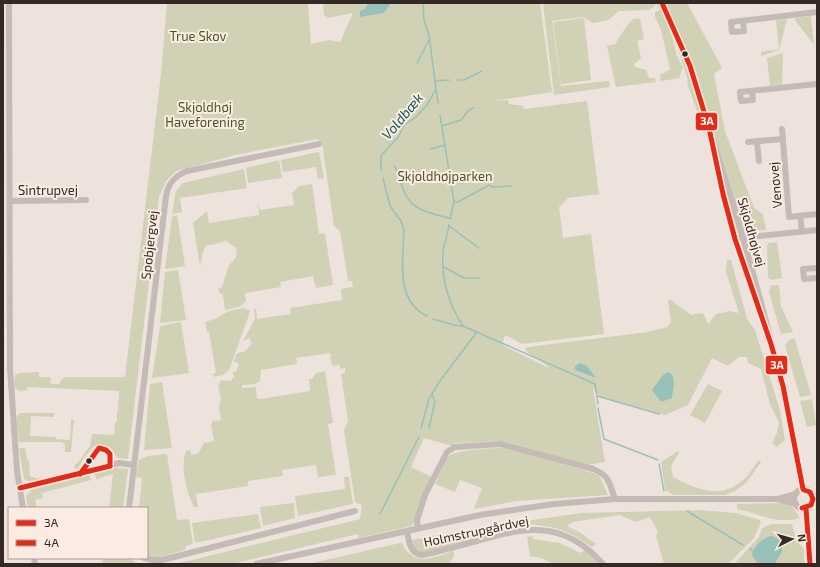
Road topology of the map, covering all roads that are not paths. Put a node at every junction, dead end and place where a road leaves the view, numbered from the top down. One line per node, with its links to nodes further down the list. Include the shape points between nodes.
1 (9, 3): 14 (street, Sintrupvej)
2 (662, 3): 19 (street, Skjoldhøjvej, via 690,66)
3 (817, 12): 4 (street)
4 (743, 21)
5 (817, 84): 6 (street)
6 (752, 91)
7 (782, 129): 8 (street, Venøvej)
8 (782, 139): 10 (street); 16 (street, Venøvej, via 789,217)
9 (748, 142): 10 (street)
10 (757, 142): 12 (street, Venøvej)
11 (320, 144): 22 (street, Spobjergvej, via 187,171 173,179 170,184 166,196)
12 (759, 161)
13 (86, 200): 14 (street, Sintrupvej)
14 (10, 201): 23 (street, Sintrupvej, via 10,369)
15 (817, 214): 16 (street, Venøvej)
16 (800, 216): 18 (street, Venøvej)
17 (817, 230): 18 (street)
18 (802, 231): 19 (street)
19 (739, 238): 24 (street, Skjoldhøjvej, via 788,408)
20 (817, 268): 21 (street, via 803,269 804,279)
21 (817, 278)
22 (134, 465): 23 (street, via 119,464); 32 (street, Spobjergvej)
23 (20, 488): 31 (street, Sintrupvej)
24 (803, 489): 25 (street); 26 (street)
25 (796, 494): 28 (street, Holmstrupgårdvej); 30 (street)
26 (815, 496): 29 (street)
27 (615, 499): 28 (street, Holmstrupgårdvej); 35 (street, Holmstrupgårdvej, via 528,507); 35 (street, Holmstrupgårdvej, via 608,480 602,473 593,469 501,444 455,447 447,452 425,495 417,520)
28 (777, 499): 30 (street, Holmstrupgårdvej)
29 (815, 503): 33 (street)
30 (796, 504): 33 (street)
31 (24, 507)
32 (129, 507)
33 (806, 508): 40 (street)
34 (355, 512): 37 (street, via 162,560)
35 (418, 528): 36 (street, Holmstrupgårdvej)
36 (407, 531): 38 (street, Holmstrupgårdvej); 39 (street, Holmstrupgårdvej, via 412,549 422,555 518,531 546,529 559,532 584,545)
37 (148, 559)
38 (256, 564)
39 (603, 564)
40 (810, 564)

